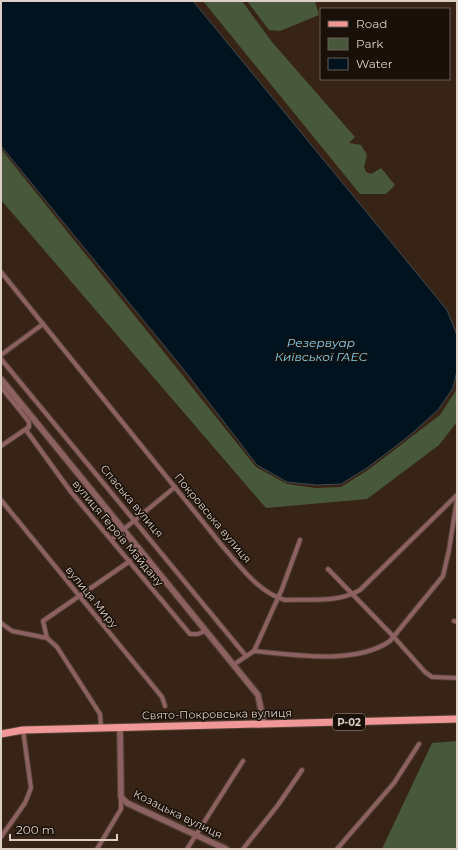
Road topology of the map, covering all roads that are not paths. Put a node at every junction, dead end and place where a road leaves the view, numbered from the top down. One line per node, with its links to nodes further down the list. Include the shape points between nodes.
1 (1, 272): 2 (street, Покровська вулиця)
2 (43, 324): 3 (street); 10 (street, Покровська вулиця)
3 (1, 355)
4 (1, 359): 14 (street, Спаська вулиця)
5 (1, 379): 7 (street)
6 (1, 387): 7 (street)
7 (20, 407): 8 (street, via 29,422); 15 (street)
8 (26, 430): 9 (street); 16 (street, вулиця Героїв Майдану, via 71,492)
9 (1, 446)
10 (175, 487): 14 (street); 22 (street, Покровська вулиця, via 243,570 268,593)
11 (457, 494): 20 (street, Покровська вулиця, via 360,590)
12 (457, 499): 25 (street, via 443,576)
13 (1, 500): 21 (street, вулиця Миру)
14 (134, 519): 15 (street); 28 (street, Спаська вулиця)
15 (122, 529): 16 (street); 24 (street)
16 (112, 539): 18 (street, вулиця Героїв Майдану)
17 (300, 540): 22 (street)
18 (130, 561): 21 (street); 24 (street, вулиця Героїв Майдану, via 190,634)
19 (328, 569): 20 (street)
20 (352, 594): 22 (street, Покровська вулиця, via 335,599); 25 (street)
21 (80, 597): 26 (street, via 43,621); 31 (street, вулиця Миру, via 162,697)
22 (278, 598): 27 (street)
23 (1, 624): 26 (street, via 12,631)
24 (205, 631): 29 (street)
25 (393, 636): 27 (street, via 381,647 328,657); 30 (street, via 432,677)
26 (47, 638): 34 (street, via 57,647 96,707 100,714)
27 (254, 651): 28 (street)
28 (246, 656): 29 (street)
29 (233, 665): 33 (street, via 258,695)
30 (457, 678)
31 (165, 706)
32 (457, 719): 33 (main road, Свято-Покровська вулиця / Р-02)
33 (264, 724): 35 (main road, Свято-Покровська вулиця / Р-02)
34 (101, 728): 35 (main road, Свято-Покровська вулиця / Р-02); 36 (main road, Свято-Покровська вулиця / Р-02)
35 (120, 728): 41 (street)
36 (23, 730): 37 (main road, Свято-Покровська вулиця / Р-02); 43 (street, via 31,788 25,803)
37 (1, 734)
38 (419, 744): 48 (street, via 394,783)
39 (243, 761): 42 (street)
40 (302, 770): 47 (street)
41 (121, 797): 42 (street, Козацька вулиця, via 127,803); 44 (street, via 120,809)
42 (197, 834): 45 (street); 46 (street, Козацька вулиця)
43 (1, 837)
44 (97, 849)
45 (187, 849)
46 (226, 849)
47 (243, 849)
48 (337, 849)

